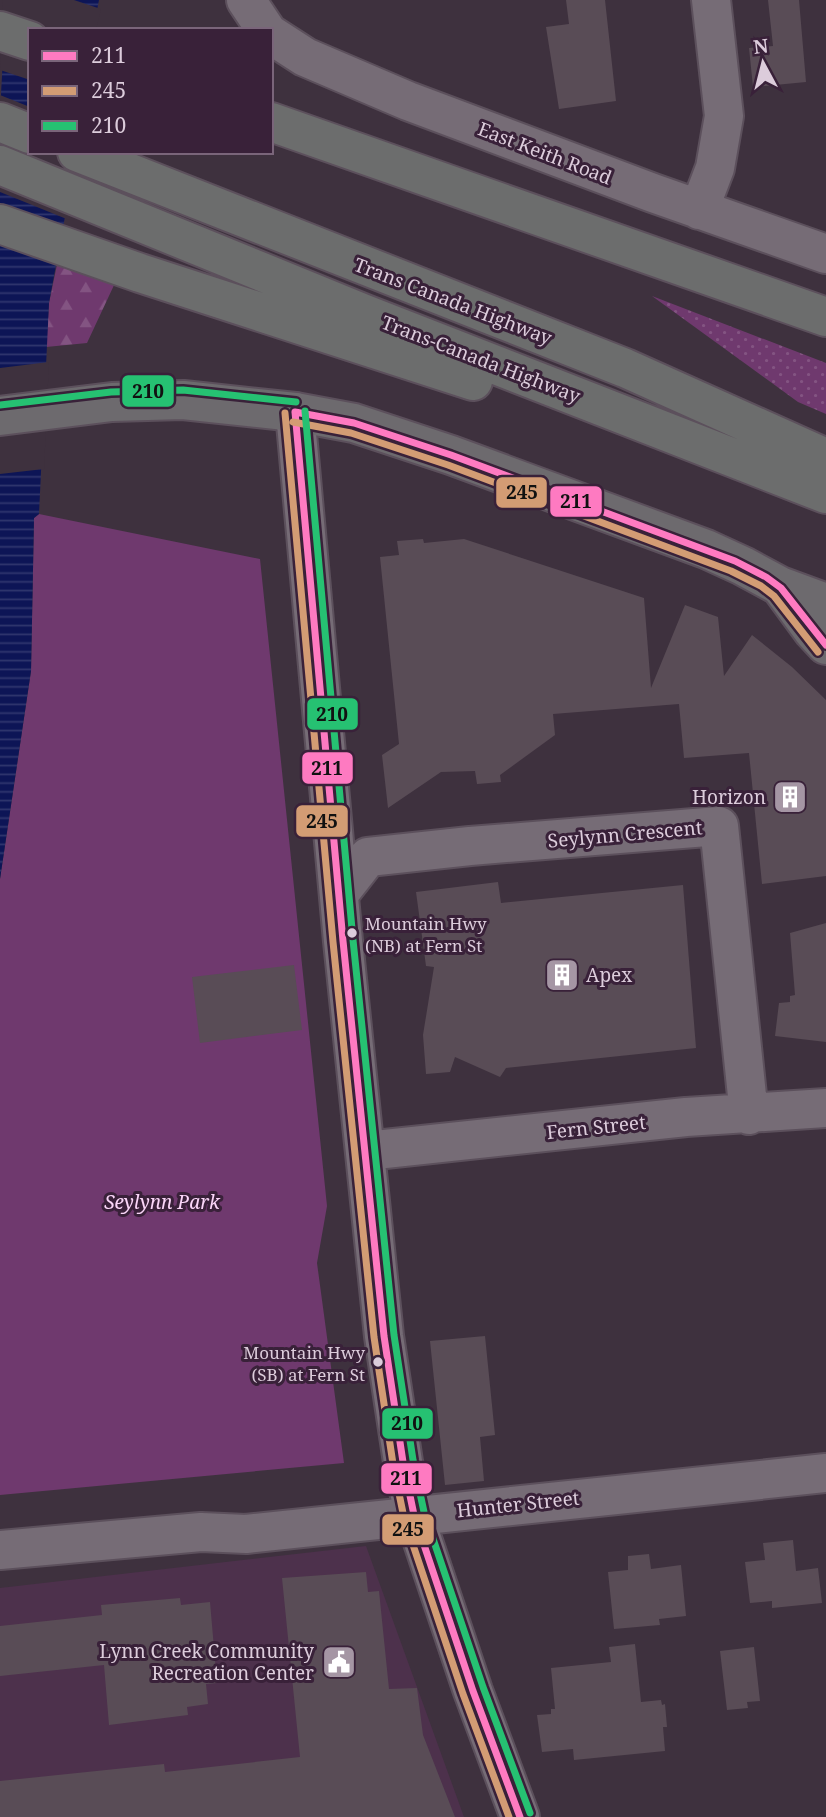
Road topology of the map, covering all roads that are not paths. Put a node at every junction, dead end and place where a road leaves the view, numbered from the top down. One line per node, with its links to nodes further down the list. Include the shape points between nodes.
1 (246, 0): 3 (street)
2 (711, 0): 12 (street, via 724,116 715,168)
3 (264, 28)
4 (0, 31): 6 (highway)
5 (273, 36): 12 (street, East Keith Road, via 305,57 408,101)
6 (28, 40)
7 (0, 122): 9 (highway)
8 (273, 123): 15 (highway)
9 (28, 133)
10 (81, 154): 18 (highway, Trans Canada Highway, via 625,368)
11 (0, 165): 19 (highway, Trans-Canada Highway)
12 (699, 210): 14 (street, East Keith Road)
13 (0, 223): 19 (highway, via 448,374)
14 (826, 254)
15 (826, 317)
16 (295, 412): 17 (main road, via 183,400 112,402); 20 (main road, via 355,423 451,455 706,549); 23 (street)
17 (0, 416)
18 (826, 458)
19 (811, 488)
20 (780, 586): 21 (main road); 22 (main road)
21 (826, 603)
22 (826, 645)
23 (333, 826): 24 (street); 25 (street)
24 (368, 857): 25 (street); 27 (street, Seylynn Crescent, via 719,826)
25 (339, 894): 28 (street)
26 (826, 1108): 27 (street, Fern Street)
27 (749, 1115): 28 (street, Fern Street, via 686,1117)
28 (366, 1151): 30 (street, via 384,1336)
29 (826, 1473): 30 (street, Hunter Street)
30 (414, 1515): 31 (street, Hunter Street, via 246,1534 201,1531); 32 (street)
31 (0, 1550)
32 (520, 1817)

